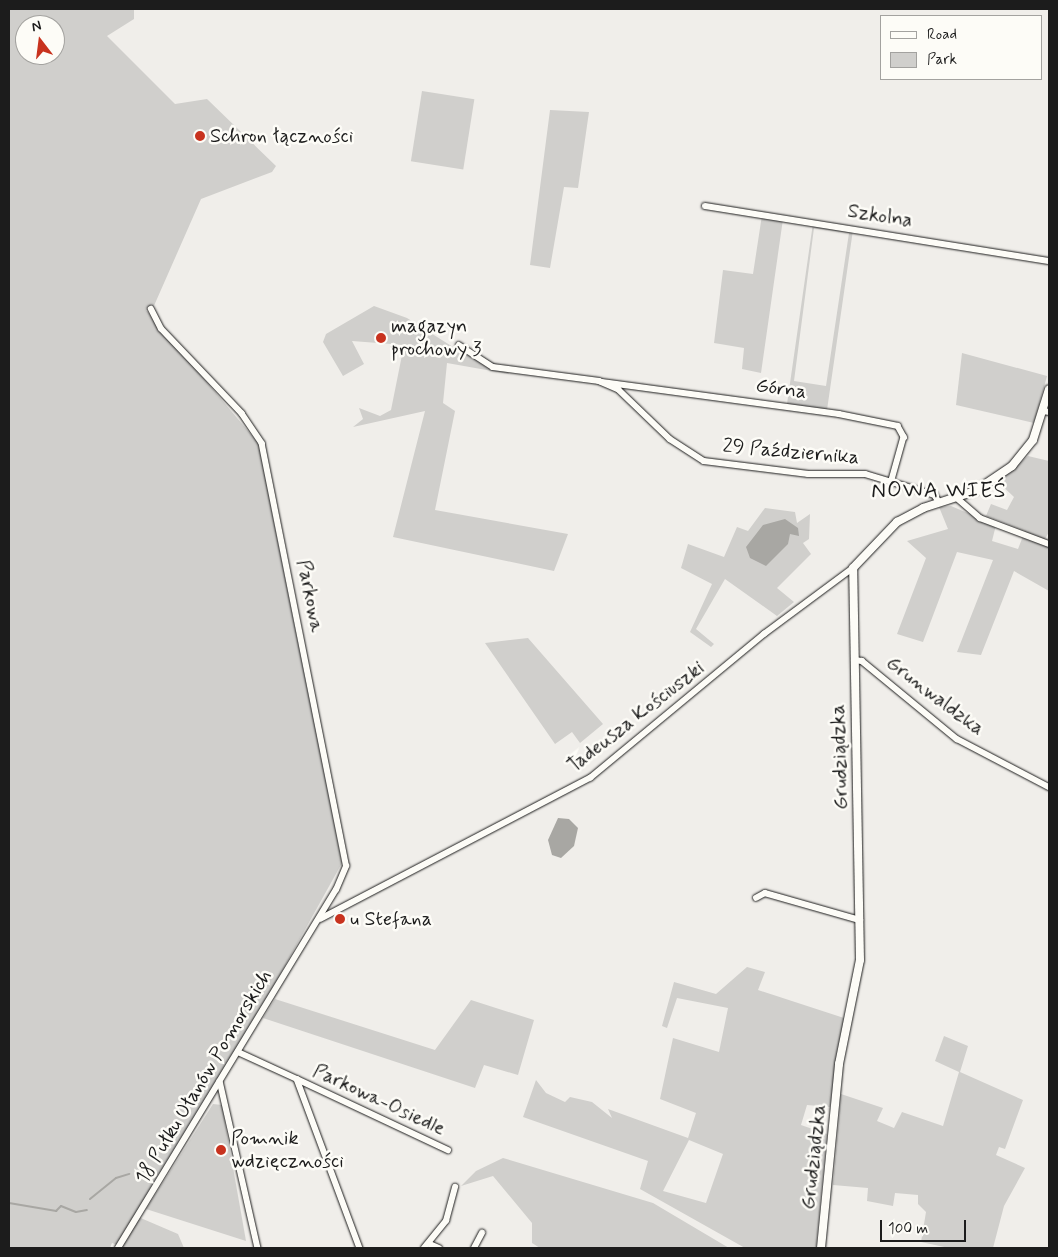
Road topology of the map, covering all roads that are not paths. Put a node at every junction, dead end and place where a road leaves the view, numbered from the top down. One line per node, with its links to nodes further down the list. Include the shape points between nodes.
1 (705, 206): 2 (street, Szkolna)
2 (1049, 260)
3 (151, 309): 17 (street, Parkowa, via 161,329 242,414 262,444 345,856 343,877)
4 (459, 345): 5 (street, 29 Października, via 493,367)
5 (602, 382): 8 (street, 29 Października, via 630,397 670,439 704,460); 8 (street, Górna, via 898,426 904,436)
6 (1049, 390): 7 (street)
7 (1046, 411): 9 (street, via 1034,440 1020,458 988,483)
8 (892, 480): 10 (street, 29 Października, via 935,495)
9 (956, 497): 10 (street); 11 (street, via 980,518)
10 (939, 502): 12 (street, via 887,529)
11 (1049, 544)
12 (854, 568): 13 (street, Grudziądzka); 17 (street, Tadeusza Kościuszki, via 764,634 590,778 346,902)
13 (854, 660): 14 (street, Grunwaldzka, via 862,661 957,739); 16 (street, Grudziądzka)
14 (1049, 787)
15 (756, 898): 16 (street, via 765,893)
16 (860, 920): 30 (street, Grudziądzka, via 860,960 839,1064)
17 (316, 922): 18 (street, 18 Pułku Ułanów Pomorskich)
18 (238, 1052): 19 (street, Parkowa-Osiedle); 20 (street, 18 Pułku Ułanów Pomorskich)
19 (297, 1079): 21 (street, Parkowa-Osiedle); 27 (street, Parkowa-Osiedle)
20 (220, 1081): 25 (street, 18 Pułku Ułanów Pomorskich); 26 (street)
21 (448, 1150)
22 (455, 1187): 24 (street, via 446,1221)
23 (482, 1233): 29 (street)
24 (427, 1246): 28 (street)
25 (118, 1248)
26 (258, 1248)
27 (360, 1248)
28 (439, 1248)
29 (474, 1248)
30 (821, 1248)

